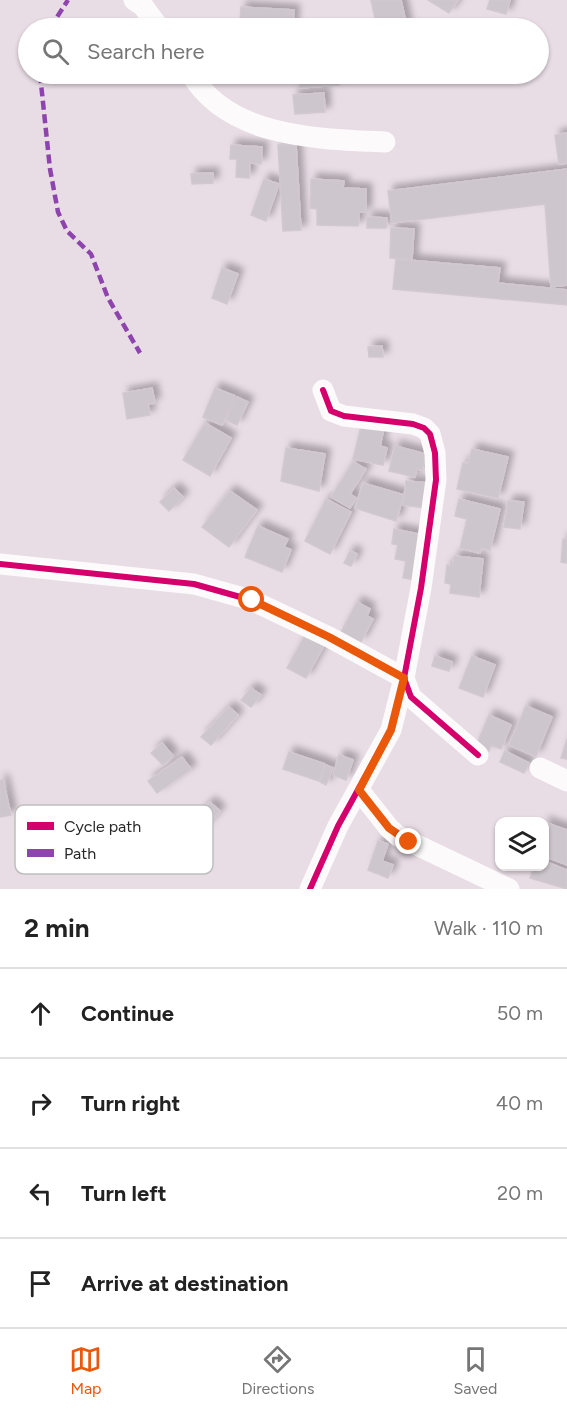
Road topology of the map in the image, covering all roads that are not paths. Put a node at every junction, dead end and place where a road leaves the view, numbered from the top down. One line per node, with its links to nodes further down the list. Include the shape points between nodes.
1 (134, 0): 3 (street)
2 (153, 0): 4 (street)
3 (152, 18)
4 (161, 18)
5 (199, 84): 6 (street, via 215,104 258,126 329,140)
6 (385, 142)
7 (323, 390): 9 (street, via 332,411 344,416 413,424 430,434 436,480 422,588)
8 (0, 564): 9 (street, via 194,584 252,600)
9 (404, 678): 10 (street, via 411,697); 13 (street, via 391,730)
10 (478, 755)
11 (540, 768): 12 (street)
12 (567, 781)
13 (359, 790): 14 (street); 15 (street, via 398,836)
14 (310, 889)
15 (509, 889)

